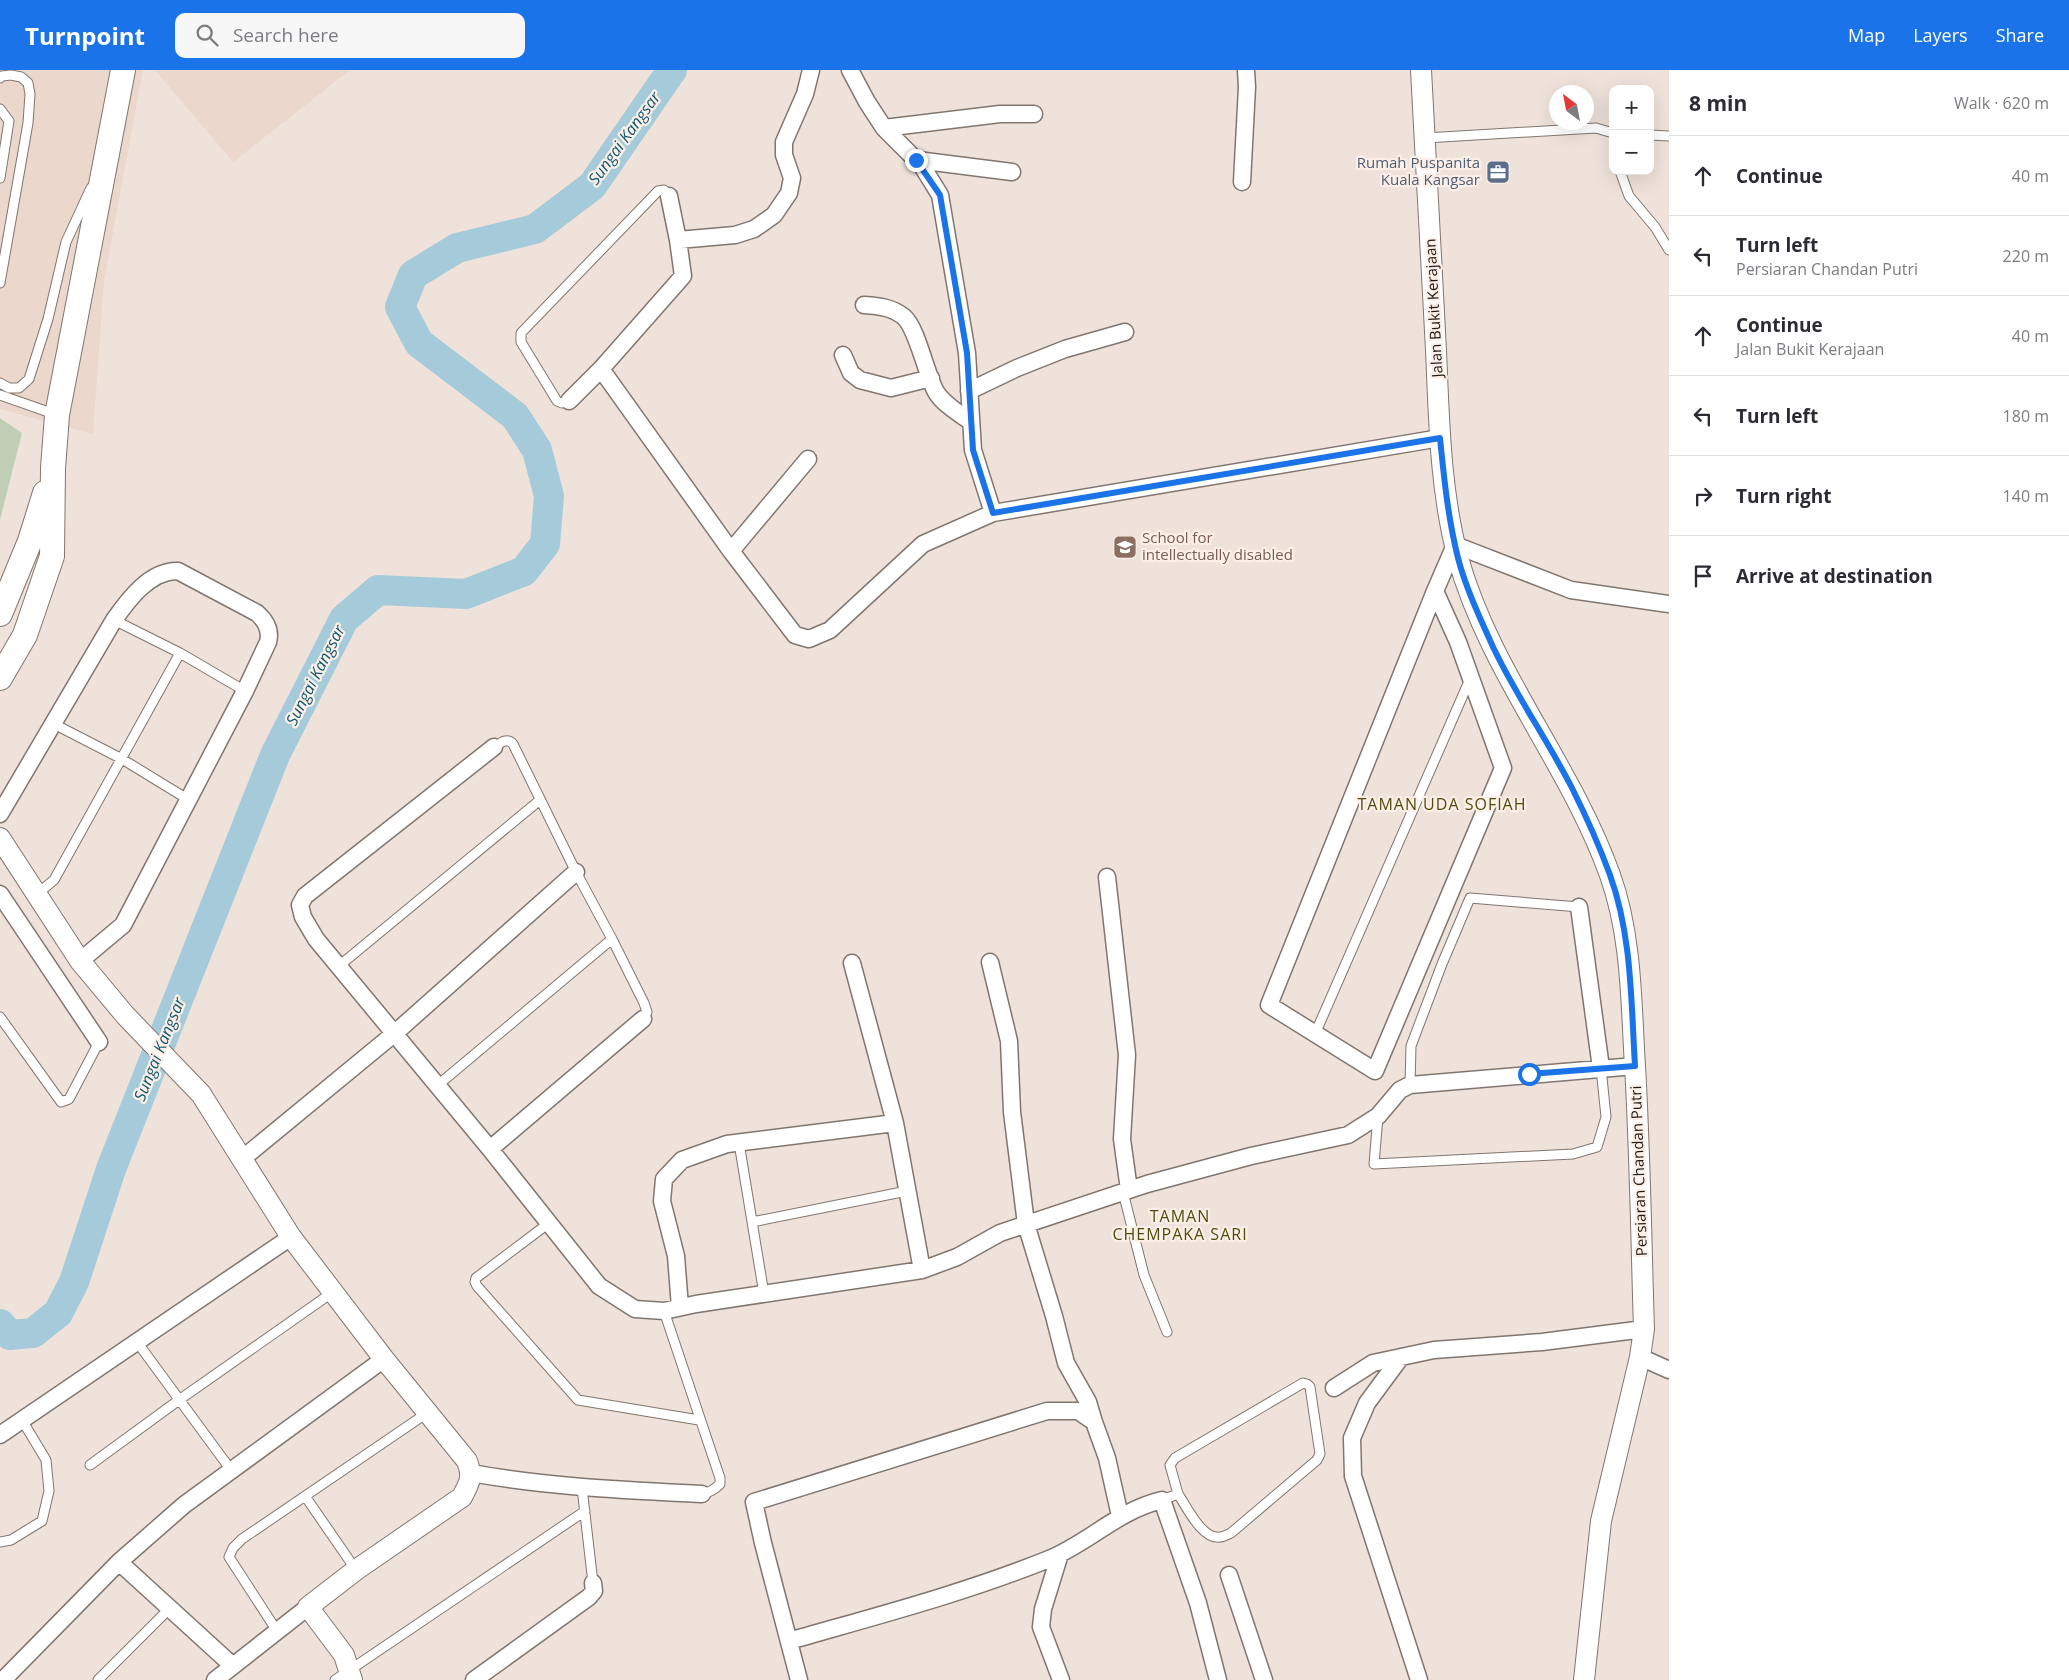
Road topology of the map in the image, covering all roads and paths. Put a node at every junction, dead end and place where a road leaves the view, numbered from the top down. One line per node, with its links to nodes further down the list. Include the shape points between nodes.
1 (26, 70): 8 (lane)
2 (123, 70): 16 (main road)
3 (811, 70): 23 (street, via 805,94 784,142 784,155 792,178 789,193 774,215 754,229 734,235)
4 (850, 70): 11 (street)
5 (1246, 70): 21 (street)
6 (1421, 70): 15 (street, Jalan Bukit Kerajaan)
7 (0, 78): 8 (lane, via 11,75)
8 (28, 83): 24 (lane, via 28,123)
9 (0, 109): 20 (lane, via 9,121)
10 (1034, 114): 11 (street, via 1000,114)
11 (884, 128): 17 (street)
12 (1609, 132): 15 (lane, via 1596,128)
13 (1654, 136): 14 (lane)
14 (1669, 136)
15 (1425, 138): 38 (street, Jalan Bukit Kerajaan)
16 (108, 152): 32 (lane, via 66,242 48,318 28,379 20,388 9,388); 36 (main road)
17 (916, 160): 18 (street); 33 (street, via 940,195 967,353)
18 (1012, 172)
19 (1621, 175): 25 (lane, via 1629,196)
20 (0, 178)
21 (1242, 182)
22 (669, 196): 23 (street); 35 (lane, via 664,190 658,190 521,333 520,342 557,401)
23 (678, 240): 30 (street, via 681,278)
24 (3, 246): 26 (lane)
25 (1669, 250)
26 (0, 283)
27 (864, 305): 31 (street, via 884,306 905,317)
28 (1125, 332): 33 (street, via 1065,349)
29 (843, 355): 31 (street, via 852,373 860,380 891,388)
30 (601, 369): 35 (street); 43 (street)
31 (931, 378): 37 (street, via 943,400)
32 (0, 383)
33 (969, 391): 37 (street)
34 (0, 395): 36 (lane)
35 (569, 401)
36 (58, 415): 40 (main road)
37 (971, 422): 41 (street, via 973,450)
38 (1440, 438): 41 (street); 42 (street, Jalan Bukit Kerajaan)
39 (808, 459): 43 (street)
40 (53, 468): 46 (main road, via 30,541); 50 (main road, via 52,556 25,635)
41 (993, 513): 43 (street, via 923,544 830,630 809,639 795,635)
42 (1455, 544): 44 (street); 45 (street, via 1571,590); 74 (street, Persiaran Chandan Putri, via 1494,649 1590,824 1610,875 1626,940)
43 (731, 551)
44 (1435, 592): 49 (street); 72 (street, via 1269,1005)
45 (1669, 604)
46 (0, 614)
47 (114, 620): 48 (lane); 51 (street, via 139,590 170,571 178,572 258,613 270,635); 52 (street)
48 (180, 653): 51 (lane); 54 (lane)
49 (1470, 677): 72 (lane); 72 (street, via 1503,768 1375,1071)
50 (0, 678)
51 (245, 691): 55 (street)
52 (54, 724): 54 (lane); 57 (street)
53 (494, 747): 56 (lane, via 503,741 512,743); 68 (street, via 305,896 300,905 303,918)
54 (122, 759): 55 (lane); 62 (lane, via 54,880)
55 (189, 800): 65 (street, via 123,925)
56 (540, 800): 59 (lane); 68 (lane)
57 (0, 814)
58 (0, 838): 62 (street)
59 (576, 872): 64 (lane); 71 (street)
60 (1107, 877): 84 (street, via 1127,1055 1122,1139)
61 (0, 894): 73 (street)
62 (36, 895): 65 (street)
63 (1579, 907): 75 (street); 77 (lane, via 1470,898 1411,1046)
64 (612, 939): 70 (lane, via 644,1003 647,1012); 76 (lane)
65 (80, 961): 82 (street, via 125,1015 201,1094)
66 (990, 962): 87 (street, via 1009,1041 1012,1112)
67 (852, 963): 79 (street)
68 (339, 966): 71 (street)
69 (0, 1016): 73 (lane, via 61,1102 69,1099)
70 (643, 1019): 81 (street)
71 (395, 1033): 76 (street); 82 (street)
72 (1315, 1034)
73 (99, 1042)
74 (1635, 1066): 75 (street); 93 (street, Persiaran Chandan Putri)
75 (1601, 1068): 77 (street); 78 (lane, via 1606,1117 1597,1147 1573,1154 1374,1164)
76 (438, 1085): 81 (street)
77 (1410, 1085): 78 (street, via 1400,1090)
78 (1378, 1116): 84 (street, via 1348,1135 1251,1156)
79 (895, 1123): 80 (street); 83 (street)
80 (739, 1142): 85 (lane); 92 (street, via 682,1160 664,1179 662,1201 676,1256)
81 (490, 1148): 86 (street)
82 (242, 1159): 88 (street)
83 (907, 1191): 85 (lane); 89 (street)
84 (1126, 1191): 87 (street); 94 (lane, via 1144,1275)
85 (752, 1222): 91 (lane)
86 (549, 1223): 92 (street, via 599,1286 635,1309); 104 (lane, via 476,1278 476,1286 578,1400)
87 (1026, 1224): 89 (street); 105 (street, via 1066,1363 1088,1402)
88 (291, 1237): 90 (street); 95 (street)
89 (922, 1270): 91 (street)
90 (333, 1292): 98 (street); 101 (lane)
91 (764, 1294): 92 (street)
92 (672, 1309): 104 (lane)
93 (1644, 1329): 96 (street, via 1542,1342 1434,1350); 97 (street, Persiaran Chandan Putri)
94 (1167, 1332)
95 (137, 1342): 101 (lane); 103 (street)
96 (1401, 1357): 100 (street, via 1373,1363); 137 (street, via 1367,1403 1352,1438 1353,1476)
97 (1640, 1357): 99 (street); 138 (street, Persiaran Chandan Putri, via 1601,1521)
98 (384, 1359): 102 (street); 108 (street)
99 (1669, 1370)
100 (1334, 1388)
101 (179, 1400): 107 (lane); 108 (lane)
102 (427, 1413): 109 (street); 113 (lane)
103 (22, 1420): 106 (street); 117 (lane, via 46,1460 49,1492 42,1521 11,1540)
104 (699, 1420): 111 (lane, via 720,1478 716,1488)
105 (1094, 1422): 116 (street, via 1107,1458); 126 (street, via 1078,1411 1047,1411 754,1502)
106 (0, 1435)
107 (90, 1465)
108 (231, 1470): 119 (street, via 184,1505)
109 (472, 1473): 110 (street); 120 (street, via 462,1497)
110 (582, 1488): 111 (street); 115 (lane)
111 (702, 1494)
112 (1178, 1494): 112 (lane, via 1170,1465 1175,1458 1303,1383 1310,1387 1320,1446 1317,1460 1231,1533 1220,1538 1203,1531); 114 (lane)
113 (305, 1496): 120 (lane); 125 (lane, via 242,1539 228,1557)
114 (1162, 1500): 116 (street); 135 (street, via 1198,1603)
115 (585, 1511): 122 (lane); 128 (lane)
116 (1120, 1516): 118 (street)
117 (0, 1542)
118 (1060, 1554): 126 (street, via 923,1602); 134 (street, via 1043,1609 1041,1627)
119 (119, 1562): 124 (street); 129 (street)
120 (356, 1570): 123 (street)
121 (1229, 1575): 136 (street)
122 (593, 1583): 132 (street, via 594,1591 589,1597)
123 (308, 1607): 125 (street); 128 (street, via 344,1654)
124 (170, 1608): 127 (street); 130 (lane)
125 (277, 1632): 127 (street)
126 (789, 1641): 133 (street)
127 (232, 1666): 131 (street)
128 (345, 1676)
129 (3, 1680)
130 (98, 1680)
131 (215, 1680)
132 (474, 1680)
133 (798, 1680)
134 (1061, 1680)
135 (1218, 1680)
136 (1264, 1680)
137 (1419, 1680)
138 (1584, 1680)

